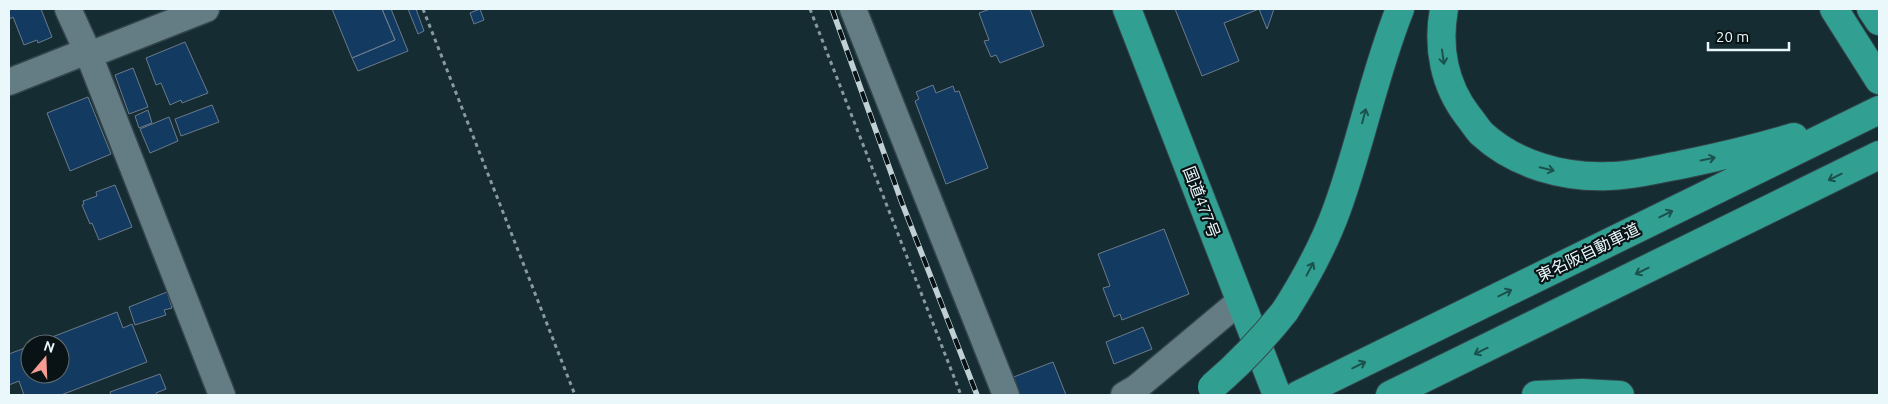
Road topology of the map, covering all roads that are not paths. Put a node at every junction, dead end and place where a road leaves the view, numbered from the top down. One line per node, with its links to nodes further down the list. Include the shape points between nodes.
1 (68, 9): 10 (street)
2 (206, 9): 10 (street)
3 (853, 9): 19 (street)
4 (1126, 9): 15 (highway, 国道477号)
5 (1400, 9): 16 (highway, one-way to 5, bridge, via 1263,339 1304,282 1320,251 1337,210 1384,50)
6 (1444, 9): 13 (highway, one-way to 13, via 1441,44 1445,75 1461,107 1482,134 1509,153 1538,166 1571,175 1610,176 1702,160 1760,147)
7 (1834, 9): 11 (highway)
8 (1871, 9): 9 (highway)
9 (1879, 21)
10 (88, 53): 12 (street); 18 (street)
11 (1879, 80)
12 (9, 82)
13 (1877, 111): 17 (highway, 東名阪自動車道, one-way to 13)
14 (1879, 155): 22 (highway, one-way to 22)
15 (1240, 301): 20 (street); 21 (highway, 国道477号)
16 (1206, 391)
17 (1306, 391)
18 (222, 395)
19 (1006, 395)
20 (1124, 395)
21 (1277, 395)
22 (1390, 395)
23 (1536, 395): 24 (highway)
24 (1620, 395)

